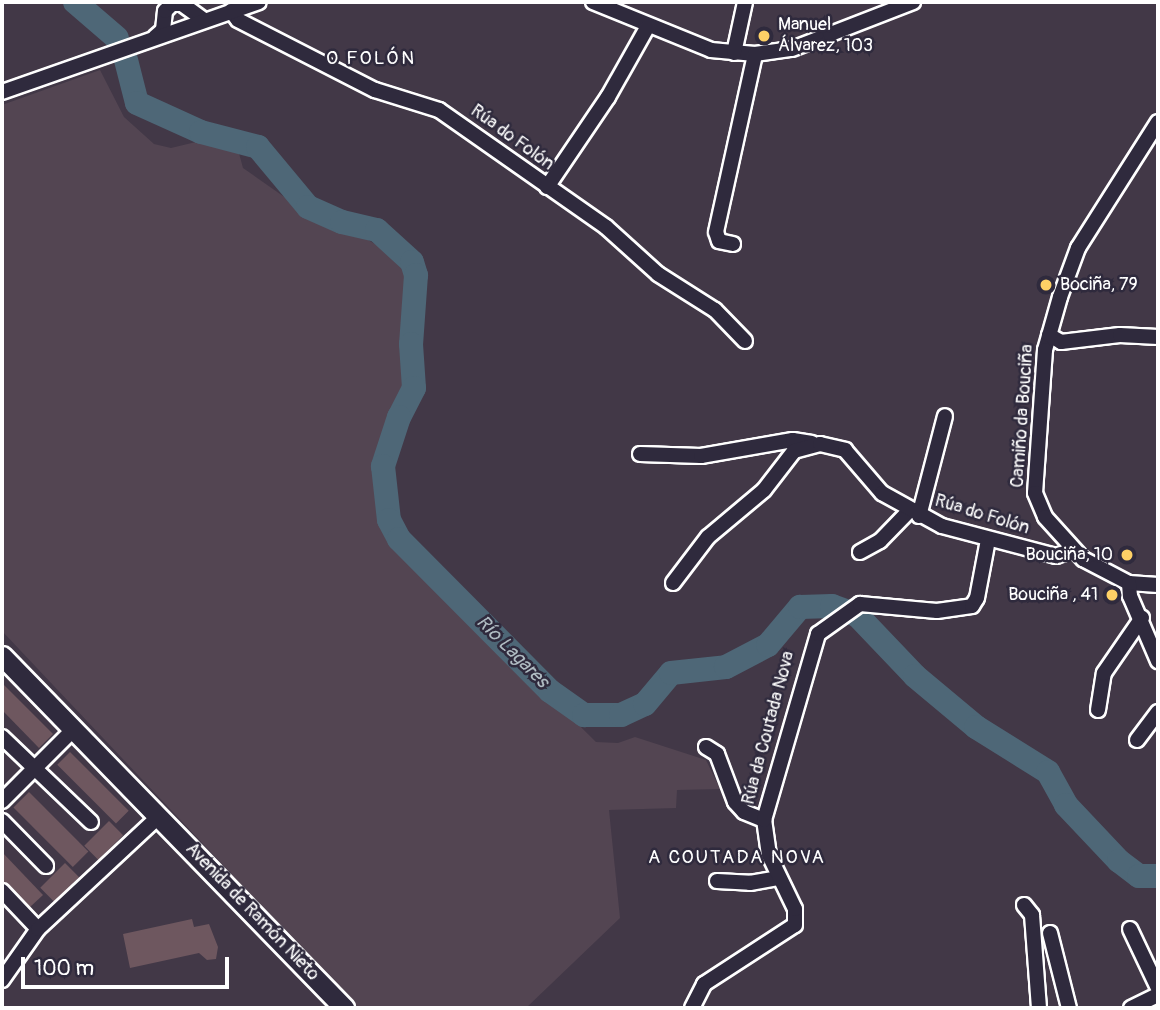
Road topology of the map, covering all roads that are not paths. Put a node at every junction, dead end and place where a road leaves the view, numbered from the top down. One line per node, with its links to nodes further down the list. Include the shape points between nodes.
1 (171, 2): 7 (street, via 182,4); 8 (street)
2 (259, 2): 6 (street)
3 (593, 2): 10 (street)
4 (745, 2): 13 (street)
5 (913, 2): 14 (street, via 792,49)
6 (231, 11): 9 (street); 17 (street, Rúa do Folón, via 237,20 375,90 439,110)
7 (188, 12): 9 (street); 11 (street)
8 (165, 20): 11 (street); 12 (street)
9 (204, 20): 11 (street)
10 (648, 26): 13 (street, via 711,50); 17 (street, via 608,97)
11 (182, 28): 12 (street)
12 (155, 38): 15 (street)
13 (734, 53): 14 (street)
14 (755, 54): 18 (street, via 716,232 719,242)
15 (2, 92)
16 (1158, 122): 19 (street, Camiño da Bouciña, via 1078,248)
17 (547, 187): 21 (street, Rúa do Folón, via 606,227 658,274 715,310)
18 (733, 244)
19 (1049, 335): 20 (street, via 1061,342 1120,335); 27 (street, Camiño da Bouciña, via 1035,493 1045,517)
20 (1158, 337)
21 (745, 341)
22 (945, 416): 25 (street)
23 (820, 444): 24 (street, Rúa do Folón, via 793,440 701,456); 25 (street, Rúa do Folón, via 845,450 882,493); 29 (street, via 794,451 764,490 708,537)
24 (640, 454)
25 (914, 513): 26 (street, Rúa do Folón); 28 (street)
26 (988, 540): 27 (street, Rúa do Folón, via 1056,556); 44 (street, Rúa da Coutada Nova, via 972,606 937,611 860,604 833,621 811,646)
27 (1073, 550): 30 (street, Camiño da Bouciña)
28 (860, 552)
29 (673, 583)
30 (1129, 583): 31 (street, Camiño da Bouciña); 32 (street, via 1130,596)
31 (1158, 586)
32 (1142, 618): 34 (street); 35 (street, via 1104,673)
33 (2, 656): 37 (main road, Avenida de Ramón Nieto)
34 (1158, 661)
35 (1098, 710)
36 (1158, 712): 39 (street)
37 (73, 730): 41 (street); 43 (main road, Avenida de Ramón Nieto)
38 (2, 737): 41 (street)
39 (1137, 740)
40 (706, 747): 44 (street, via 717,754 735,802 744,812)
41 (33, 770): 42 (street); 46 (street)
42 (2, 801)
43 (159, 816): 52 (street); 58 (main road, Avenida de Ramón Nieto)
44 (764, 820): 48 (street, Rúa da Coutada Nova)
45 (2, 821): 47 (street)
46 (91, 822)
47 (46, 866)
48 (778, 878): 49 (street, via 750,883); 59 (street, Rúa da Coutada Nova, via 795,909 795,925 704,984)
49 (717, 881)
50 (2, 891): 52 (street)
51 (1024, 905): 60 (street, via 1032,915)
52 (38, 929): 55 (street)
53 (1129, 929): 56 (street)
54 (1050, 933): 61 (street)
55 (2, 980)
56 (1158, 988)
57 (1158, 995): 62 (street)
58 (344, 1008)
59 (692, 1008)
60 (1039, 1008)
61 (1069, 1008)
62 (1131, 1008)

